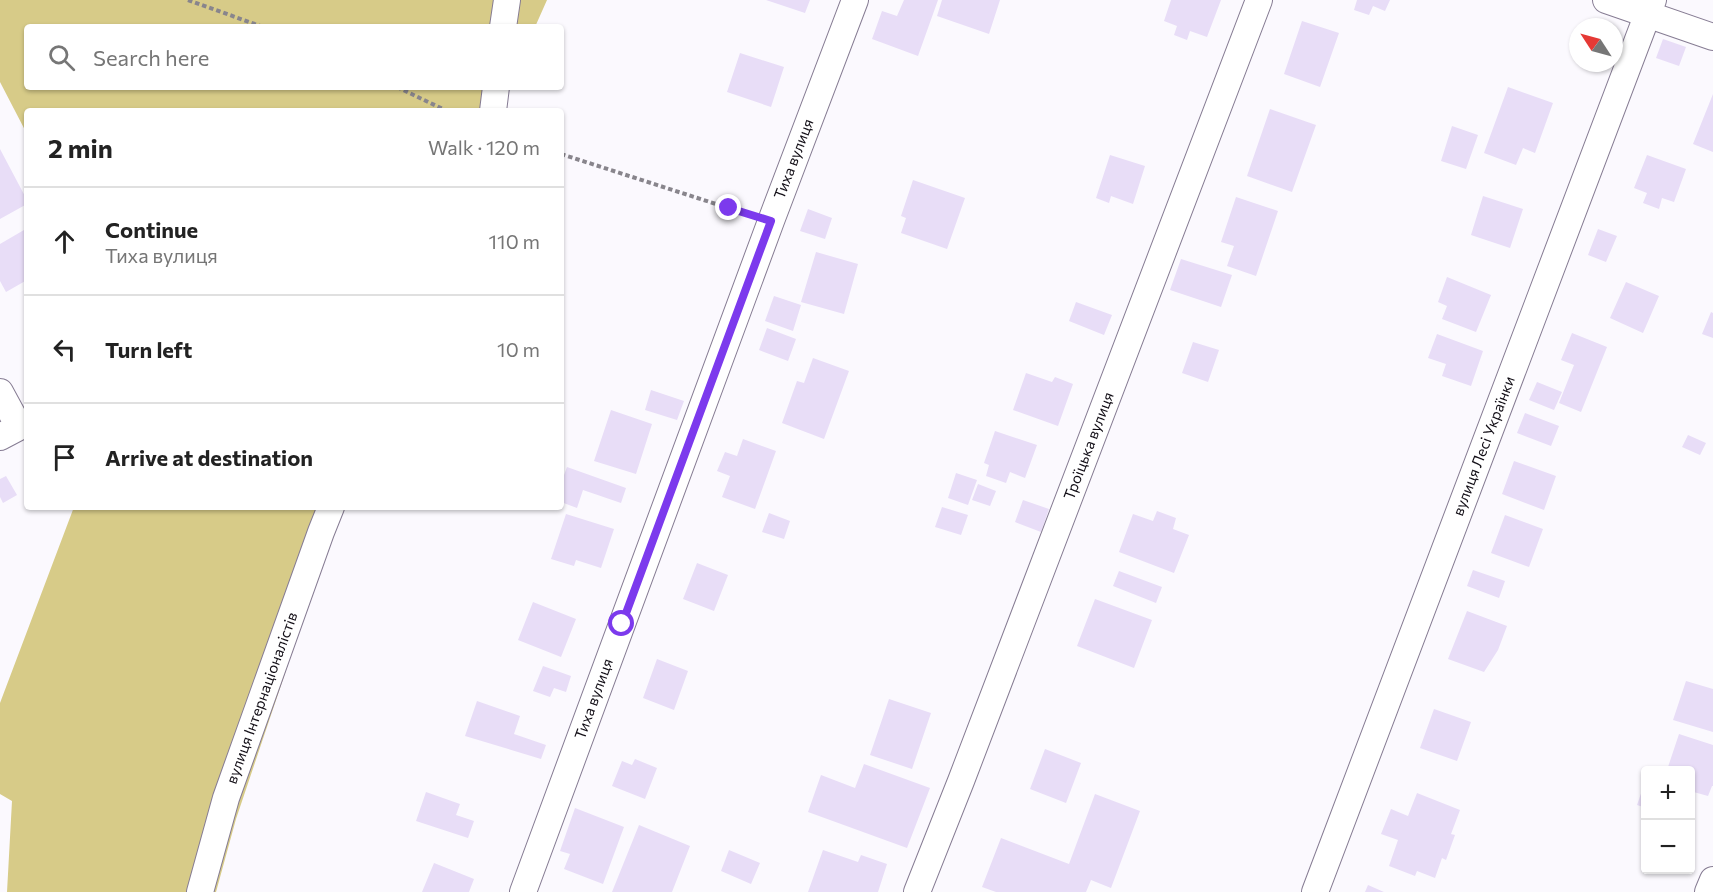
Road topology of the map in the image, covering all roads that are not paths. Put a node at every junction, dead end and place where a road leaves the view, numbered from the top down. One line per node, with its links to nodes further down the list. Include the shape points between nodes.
1 (507, 0): 6 (street)
2 (855, 0): 15 (street, Тиха вулиця)
3 (1259, 0): 16 (street, Троїцька вулиця)
4 (1606, 0): 5 (street)
5 (1650, 7): 7 (street); 17 (street, вулиця Лесі Українки)
6 (503, 24)
7 (1713, 37)
8 (496, 90): 9 (street)
9 (493, 108)
10 (0, 392): 11 (street, via 19,428)
11 (0, 437)
12 (331, 510): 14 (street, вулиця Інтернаціоналістів, via 226,798)
13 (1713, 880): 18 (street)
14 (200, 892)
15 (523, 892)
16 (917, 892)
17 (1315, 892)
18 (1708, 892)

